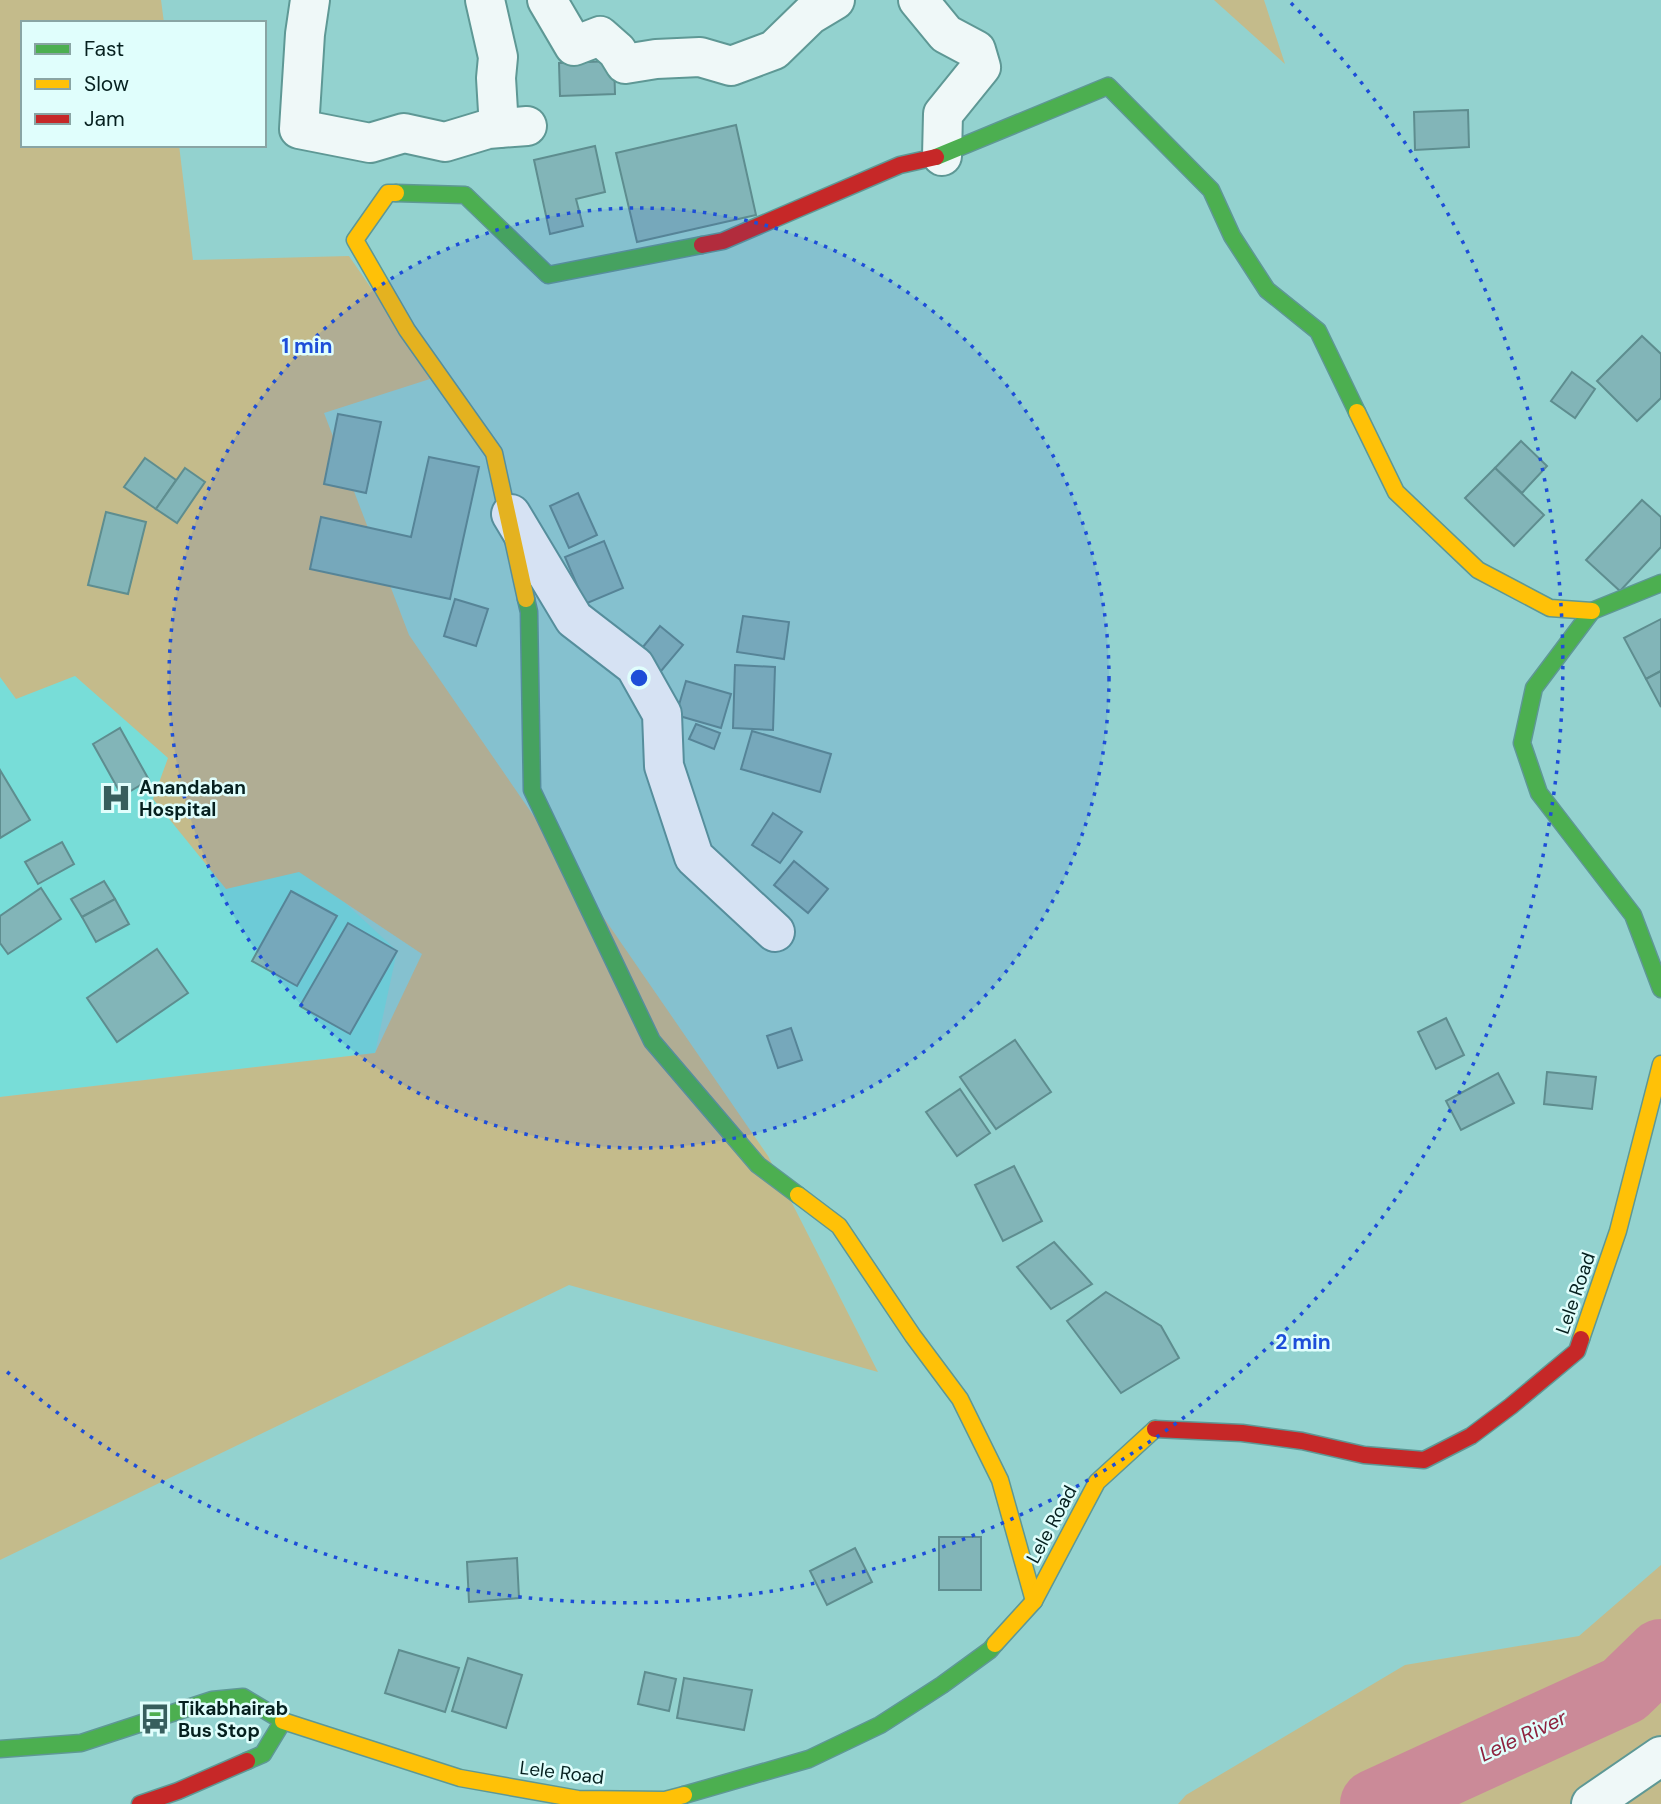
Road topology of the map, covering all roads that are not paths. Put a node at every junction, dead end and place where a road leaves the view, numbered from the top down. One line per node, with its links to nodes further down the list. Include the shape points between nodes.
1 (310, 0): 2 (street, via 299,129 370,143 404,133 445,142 513,127 496,78 498,58)
2 (485, 0)
3 (547, 0): 4 (street, via 574,46 600,36 625,64 700,57 731,66 774,50 810,15)
4 (835, 0)
5 (918, 0): 6 (street, via 946,34 976,51 981,68 943,114)
6 (942, 156): 7 (street, via 900,165 723,241 548,275 465,195 388,193 355,240 407,330 494,453); 9 (street, via 1108,86 1211,190 1267,289 1318,331 1396,492 1478,570 1550,608)
7 (504, 503): 10 (street, via 573,620 635,666 662,714 664,766 694,858); 13 (street, via 529,612 531,790 652,1041 758,1165 839,1226 960,1399 1000,1480)
8 (1661, 583): 9 (street)
9 (1592, 611): 11 (street, via 1534,688 1522,743 1539,793 1633,915)
10 (775, 932)
11 (1661, 989)
12 (1661, 1064): 13 (street, Lele Road, via 1618,1231 1577,1351 1471,1436 1424,1460 1364,1455 1242,1433 1154,1430 1097,1482)
13 (1034, 1601): 14 (street, Lele Road, via 990,1650 880,1725 809,1759 665,1800 578,1799 460,1778)
14 (283, 1721): 15 (street, Lele Road, via 243,1697 212,1700 81,1743); 17 (street, via 263,1754)
15 (0, 1749)
16 (1661, 1756): 18 (street)
17 (140, 1804)
18 (1591, 1804)

